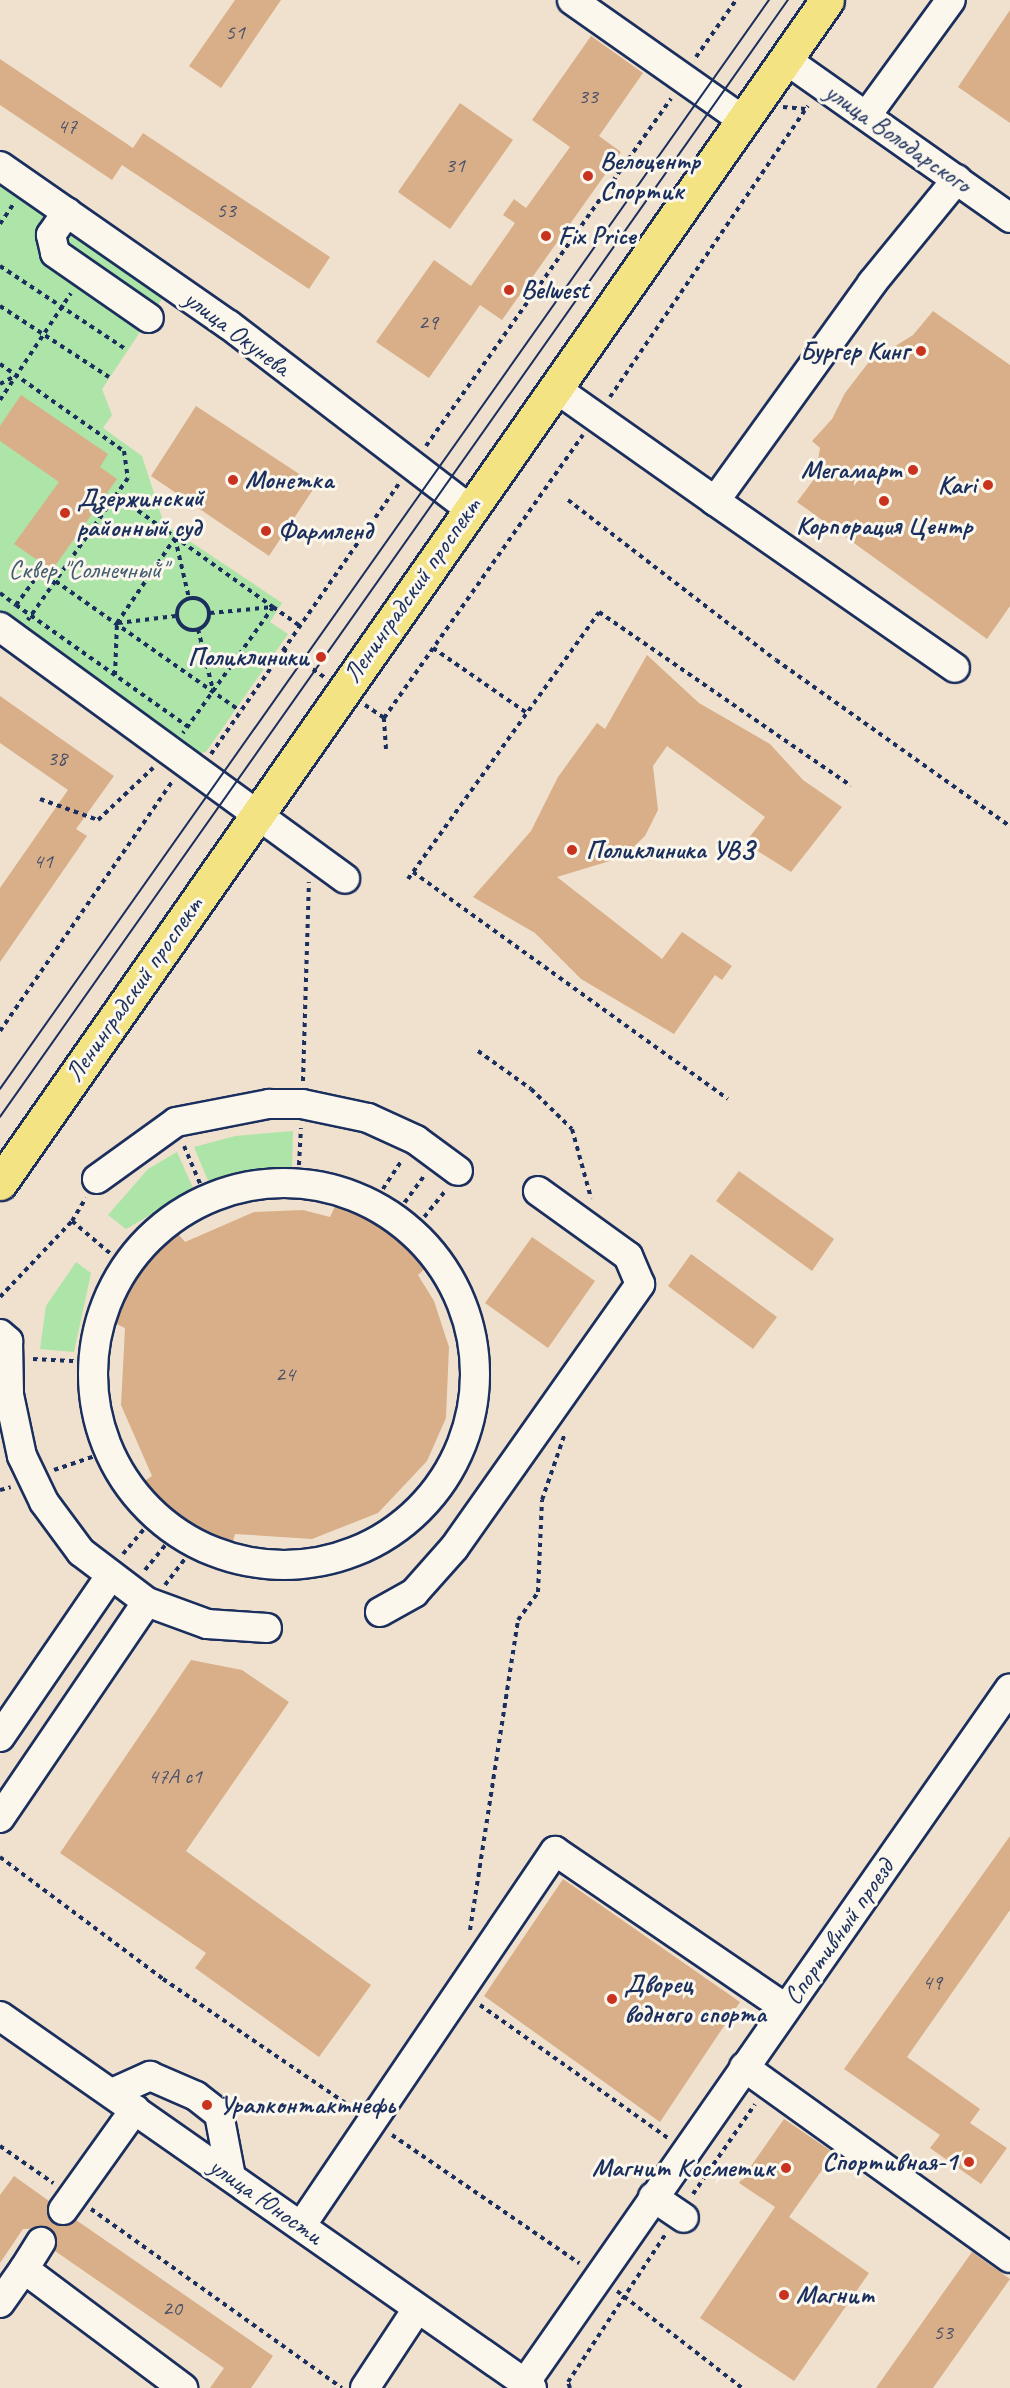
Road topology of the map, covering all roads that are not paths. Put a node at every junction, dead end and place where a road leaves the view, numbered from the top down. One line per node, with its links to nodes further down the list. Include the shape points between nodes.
1 (572, 0): 6 (street)
2 (827, 0): 4 (main road, Ленинградский проспект)
3 (951, 0): 5 (street)
4 (785, 59): 5 (street, улица Володарского); 6 (main road, Ленинградский проспект)
5 (867, 115): 8 (street, улица Володарского)
6 (743, 120): 12 (main road, Ленинградский проспект)
7 (0, 166): 9 (street, улица Окунева)
8 (957, 179): 10 (street, улица Володарского); 13 (street, via 872,283)
9 (67, 212): 11 (street, via 51,235 55,253); 14 (street, улица Окунева, via 229,325)
10 (1010, 218)
11 (149, 318)
12 (555, 388): 13 (street); 14 (main road, Ленинградский проспект)
13 (715, 501): 16 (street)
14 (468, 508): 17 (main road, Ленинградский проспект)
15 (16, 621): 17 (street, via 114,707 180,738)
16 (955, 668)
17 (257, 812): 18 (street); 19 (main road, Ленинградский проспект)
18 (345, 879)
19 (2, 1175)
20 (97, 1179): 21 (street, via 176,1122 240,1107 302,1104 393,1128)
21 (452, 1181)
22 (538, 1191): 27 (street, via 628,1256 640,1284 454,1548 414,1593)
23 (0, 1334): 25 (street, via 8,1341 14,1426 33,1479 58,1523)
24 (107, 1452): 24 (street, via 123,1482 176,1531 264,1564 318,1560 391,1532 435,1492 470,1423 474,1345 454,1284 394,1217 298,1183 256,1187 207,1200 165,1227 125,1266 97,1328 91,1362)
25 (115, 1567): 26 (street); 30 (street)
26 (155, 1595): 28 (street, via 207,1624); 31 (street)
27 (380, 1612)
28 (267, 1628)
29 (1010, 1689): 32 (street, Спортивный проезд)
30 (0, 1737)
31 (0, 1818)
32 (785, 2008): 34 (street, Спортивный проезд); 41 (street, via 555,1851 469,1984)
33 (5, 2030): 35 (street, улица Юности)
34 (744, 2067): 38 (street, Спортивный проезд); 43 (street)
35 (112, 2093): 36 (street, улица Юности); 37 (street, via 150,2076 196,2096 219,2114)
36 (135, 2109): 37 (street, улица Юности); 39 (street)
37 (231, 2177): 41 (street, улица Юности)
38 (653, 2197): 40 (street); 47 (street, Спортивный проезд)
39 (68, 2203)
40 (684, 2218)
41 (301, 2226): 46 (street, улица Юности)
42 (41, 2241): 44 (street)
43 (1010, 2258)
44 (24, 2269): 45 (street); 48 (street)
45 (0, 2303)
46 (417, 2309): 47 (street, улица Юности); 49 (street)
47 (529, 2386)
48 (183, 2388)
49 (365, 2388)

